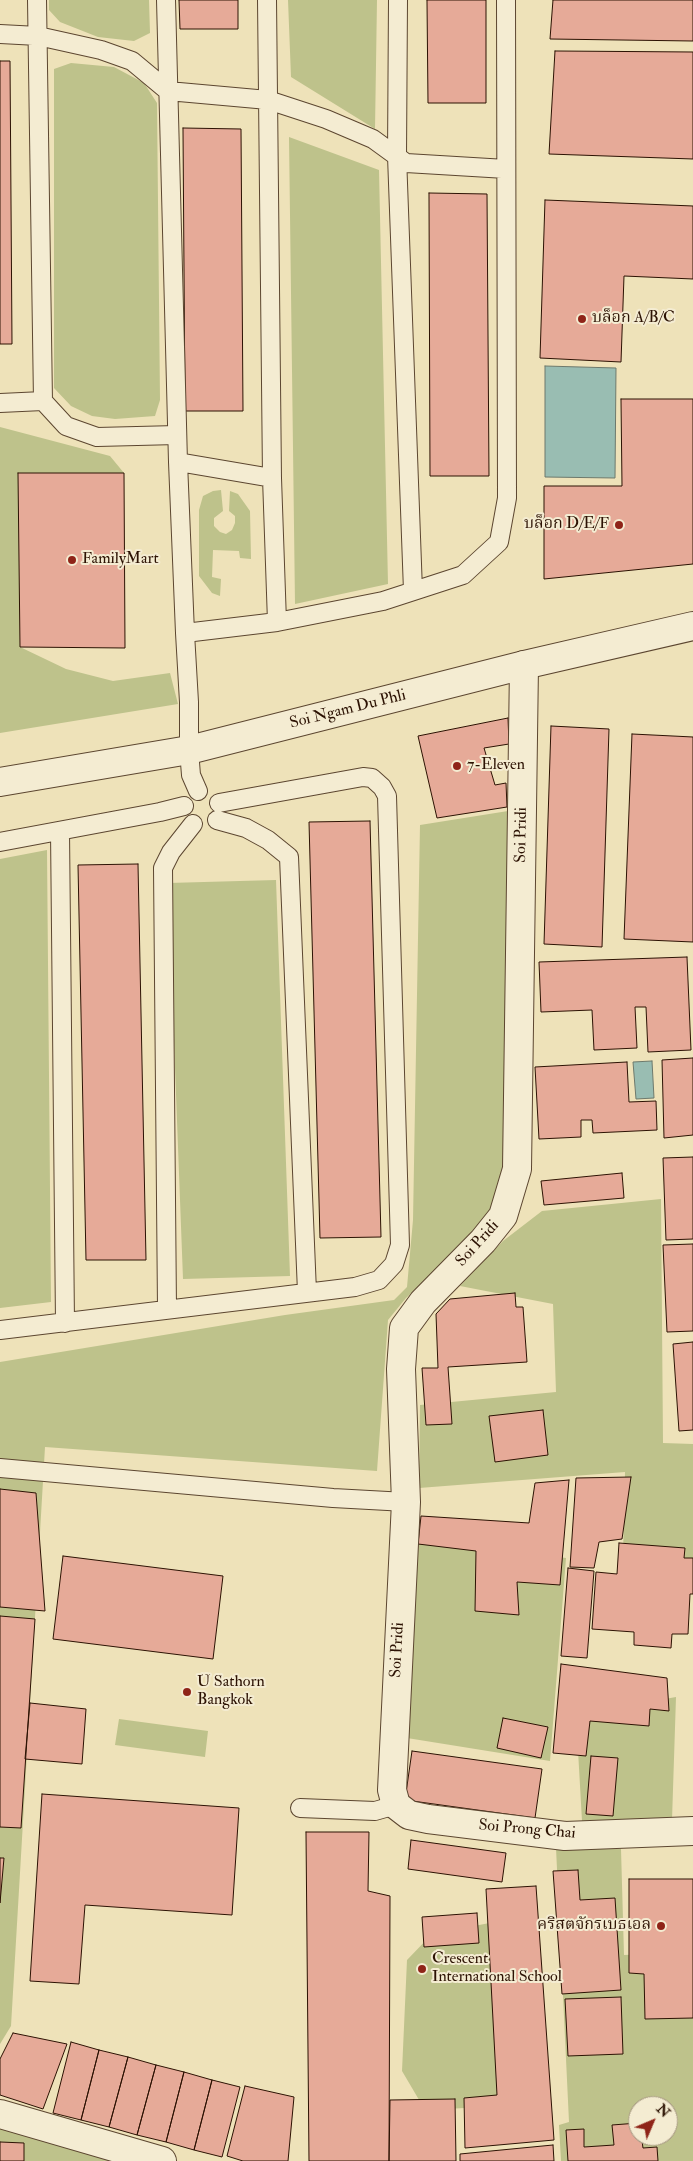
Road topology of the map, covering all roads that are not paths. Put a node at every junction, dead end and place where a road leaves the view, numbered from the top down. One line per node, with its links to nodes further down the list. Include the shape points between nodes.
1 (37, 0): 7 (lane)
2 (166, 0): 8 (lane)
3 (267, 0): 9 (lane)
4 (398, 0): 10 (lane)
5 (506, 0): 11 (lane)
6 (0, 34): 7 (lane)
7 (38, 36): 8 (lane, via 102,50 132,61); 12 (lane)
8 (168, 91): 9 (lane); 14 (lane)
9 (268, 100): 10 (lane, via 373,139); 16 (lane)
10 (397, 156): 11 (lane, via 406,163); 17 (lane)
11 (506, 169): 17 (lane, via 507,498 499,542 463,576)
12 (42, 401): 13 (lane); 14 (lane, via 66,426 97,437)
13 (0, 403)
14 (177, 435): 15 (lane)
15 (178, 462): 16 (lane); 20 (lane)
16 (272, 478): 18 (lane)
17 (413, 591): 18 (lane, via 383,601)
18 (277, 622): 20 (lane)
19 (693, 626): 21 (street, Soi Ngam Du Phli)
20 (185, 633): 22 (lane)
21 (524, 665): 22 (street, Soi Ngam Du Phli); 35 (street, Soi Pridi, via 517,1169 502,1216 483,1241 423,1302 404,1328 401,1369)
22 (189, 750): 23 (street, Soi Ngam Du Phli); 24 (lane, via 191,775)
23 (0, 782)
24 (198, 791): 25 (lane); 26 (lane, via 212,794)
25 (184, 806): 27 (lane, via 186,818); 28 (lane)
26 (218, 812): 27 (lane, via 207,826); 30 (lane, via 268,840 289,857); 30 (lane, via 363,777 372,778 387,796 400,1245 394,1264 380,1280)
27 (193, 824): 31 (lane, via 163,868)
28 (60, 831): 29 (lane); 32 (lane)
29 (0, 842)
30 (307, 1292): 31 (lane)
31 (167, 1309): 32 (lane)
32 (65, 1323): 33 (lane)
33 (0, 1330)
34 (0, 1468): 35 (lane)
35 (406, 1502): 36 (street, Soi Pridi, via 392,1790)
36 (396, 1805): 37 (lane, via 375,1810); 38 (street, Soi Prong Chai, via 409,1815 428,1819 565,1836)
37 (300, 1808)
38 (693, 1830)
39 (0, 2114): 40 (street)
40 (162, 2161)

